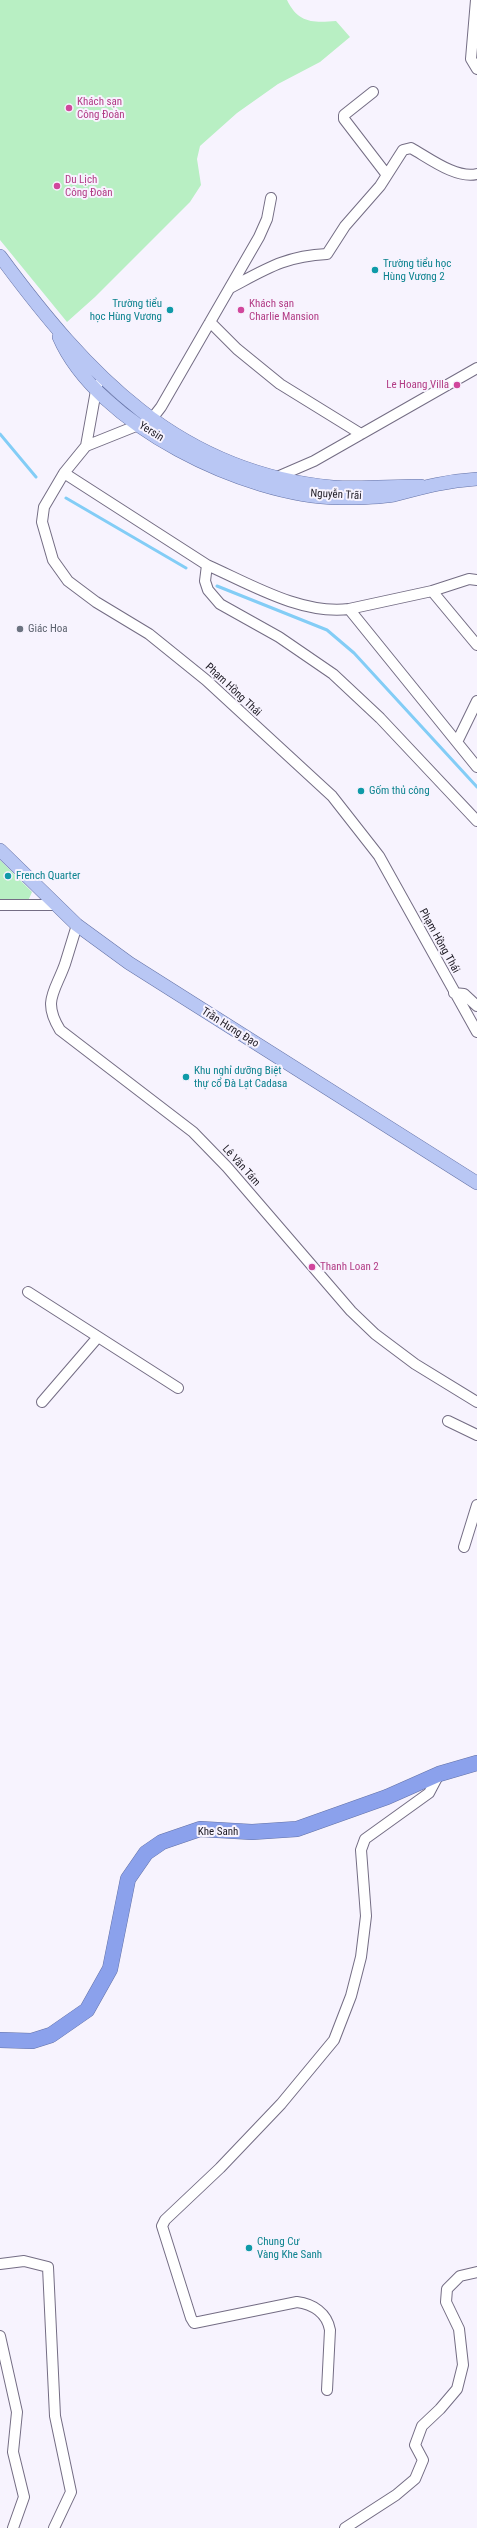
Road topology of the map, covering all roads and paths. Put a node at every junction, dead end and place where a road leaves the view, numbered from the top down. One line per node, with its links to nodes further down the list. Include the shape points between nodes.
1 (476, 0): 2 (street, via 471,59)
2 (477, 69)
3 (373, 92): 5 (street, via 344,115 344,119)
4 (477, 174): 5 (street, via 456,172 411,148 403,150)
5 (387, 175): 8 (street, via 345,226 328,254 285,259)
6 (271, 198): 8 (street, via 267,219)
7 (0, 256): 10 (main road, Yersin)
8 (230, 288): 9 (street)
9 (210, 322): 14 (street, via 162,407); 16 (street, via 237,349 280,384)
10 (57, 331): 12 (main road, Yersin); 13 (main road, Yersin, via 65,350)
11 (477, 368): 16 (street, Yersin)
12 (99, 375): 13 (street); 14 (main road, Yersin)
13 (96, 390): 15 (main road, Yersin); 17 (street)
14 (151, 420): 15 (street, Phạm Hồng Thái); 19 (main road, Yersin, via 175,436 226,461)
15 (138, 425): 17 (street, Phạm Hồng Thái); 21 (main road, Yersin, via 185,454 234,476)
16 (361, 434): 19 (street, Yersin)
17 (86, 446): 18 (street, Phạm Hồng Thái)
18 (64, 473): 23 (street); 36 (street, Phạm Hồng Thái, via 44,507 42,522 53,560 68,581 96,602 149,634 206,680 332,796 379,856)
19 (280, 477): 21 (street, Yersin); 22 (main road, Nguyễn Trãi, via 334,487)
20 (477, 479): 22 (main road, Nguyễn Trãi)
21 (251, 480): 22 (main road, Nguyễn Trãi, via 317,496 338,498 393,495)
22 (421, 486)
23 (207, 565): 26 (street, via 314,608); 31 (street, via 205,581 208,590 220,604 279,637 333,674 380,718)
24 (477, 580): 25 (street, via 469,579)
25 (432, 591): 26 (street); 27 (street)
26 (349, 609): 29 (street)
27 (477, 645)
28 (477, 701): 29 (street)
29 (457, 742): 30 (street)
30 (477, 767)
31 (477, 821)
32 (0, 850): 34 (main road, Trần Hưng Đạo)
33 (0, 905): 34 (street)
34 (54, 905): 35 (main road, Trần Hưng Đạo)
35 (76, 926): 39 (main road, Trần Hưng Đạo, via 192,1004); 44 (street, Lê Văn Tám, via 65,965 50,997 52,1015 60,1030 193,1132 227,1167 351,1311 375,1334 415,1364)
36 (454, 993): 37 (street, via 464,994); 38 (street, Phạm Hồng Thái)
37 (477, 1006)
38 (477, 1032)
39 (477, 1183)
40 (28, 1292): 41 (street)
41 (98, 1337): 42 (street); 43 (street)
42 (178, 1388)
43 (42, 1402)
44 (477, 1402)
45 (448, 1421): 46 (street)
46 (477, 1435)
47 (477, 1505): 48 (street)
48 (464, 1547)
49 (477, 1763): 50 (highway, Khe Sanh)
50 (439, 1774): 51 (highway, Khe Sanh, via 387,1797 297,1829 252,1832 200,1829 162,1842 146,1853 128,1880 110,1969 87,2010 51,2035 32,2041); 55 (street, via 429,1793 365,1839 361,1850 366,1916 361,1957 351,1996 334,2040 281,2104 220,2168 165,2220 162,2226 190,2318 194,2323 297,2302 308,2303 316,2308 327,2320 330,2330)
51 (0, 2040)
52 (0, 2264): 57 (street, via 24,2261 48,2267 55,2416 71,2492)
53 (477, 2272): 58 (street, via 460,2276 446,2289 446,2302 459,2329 463,2365 457,2389 422,2426 415,2445 422,2460 415,2479 396,2495)
54 (0, 2336): 56 (street, via 17,2412 14,2452 24,2497)
55 (327, 2390)
56 (13, 2528)
57 (54, 2528)
58 (345, 2528)

